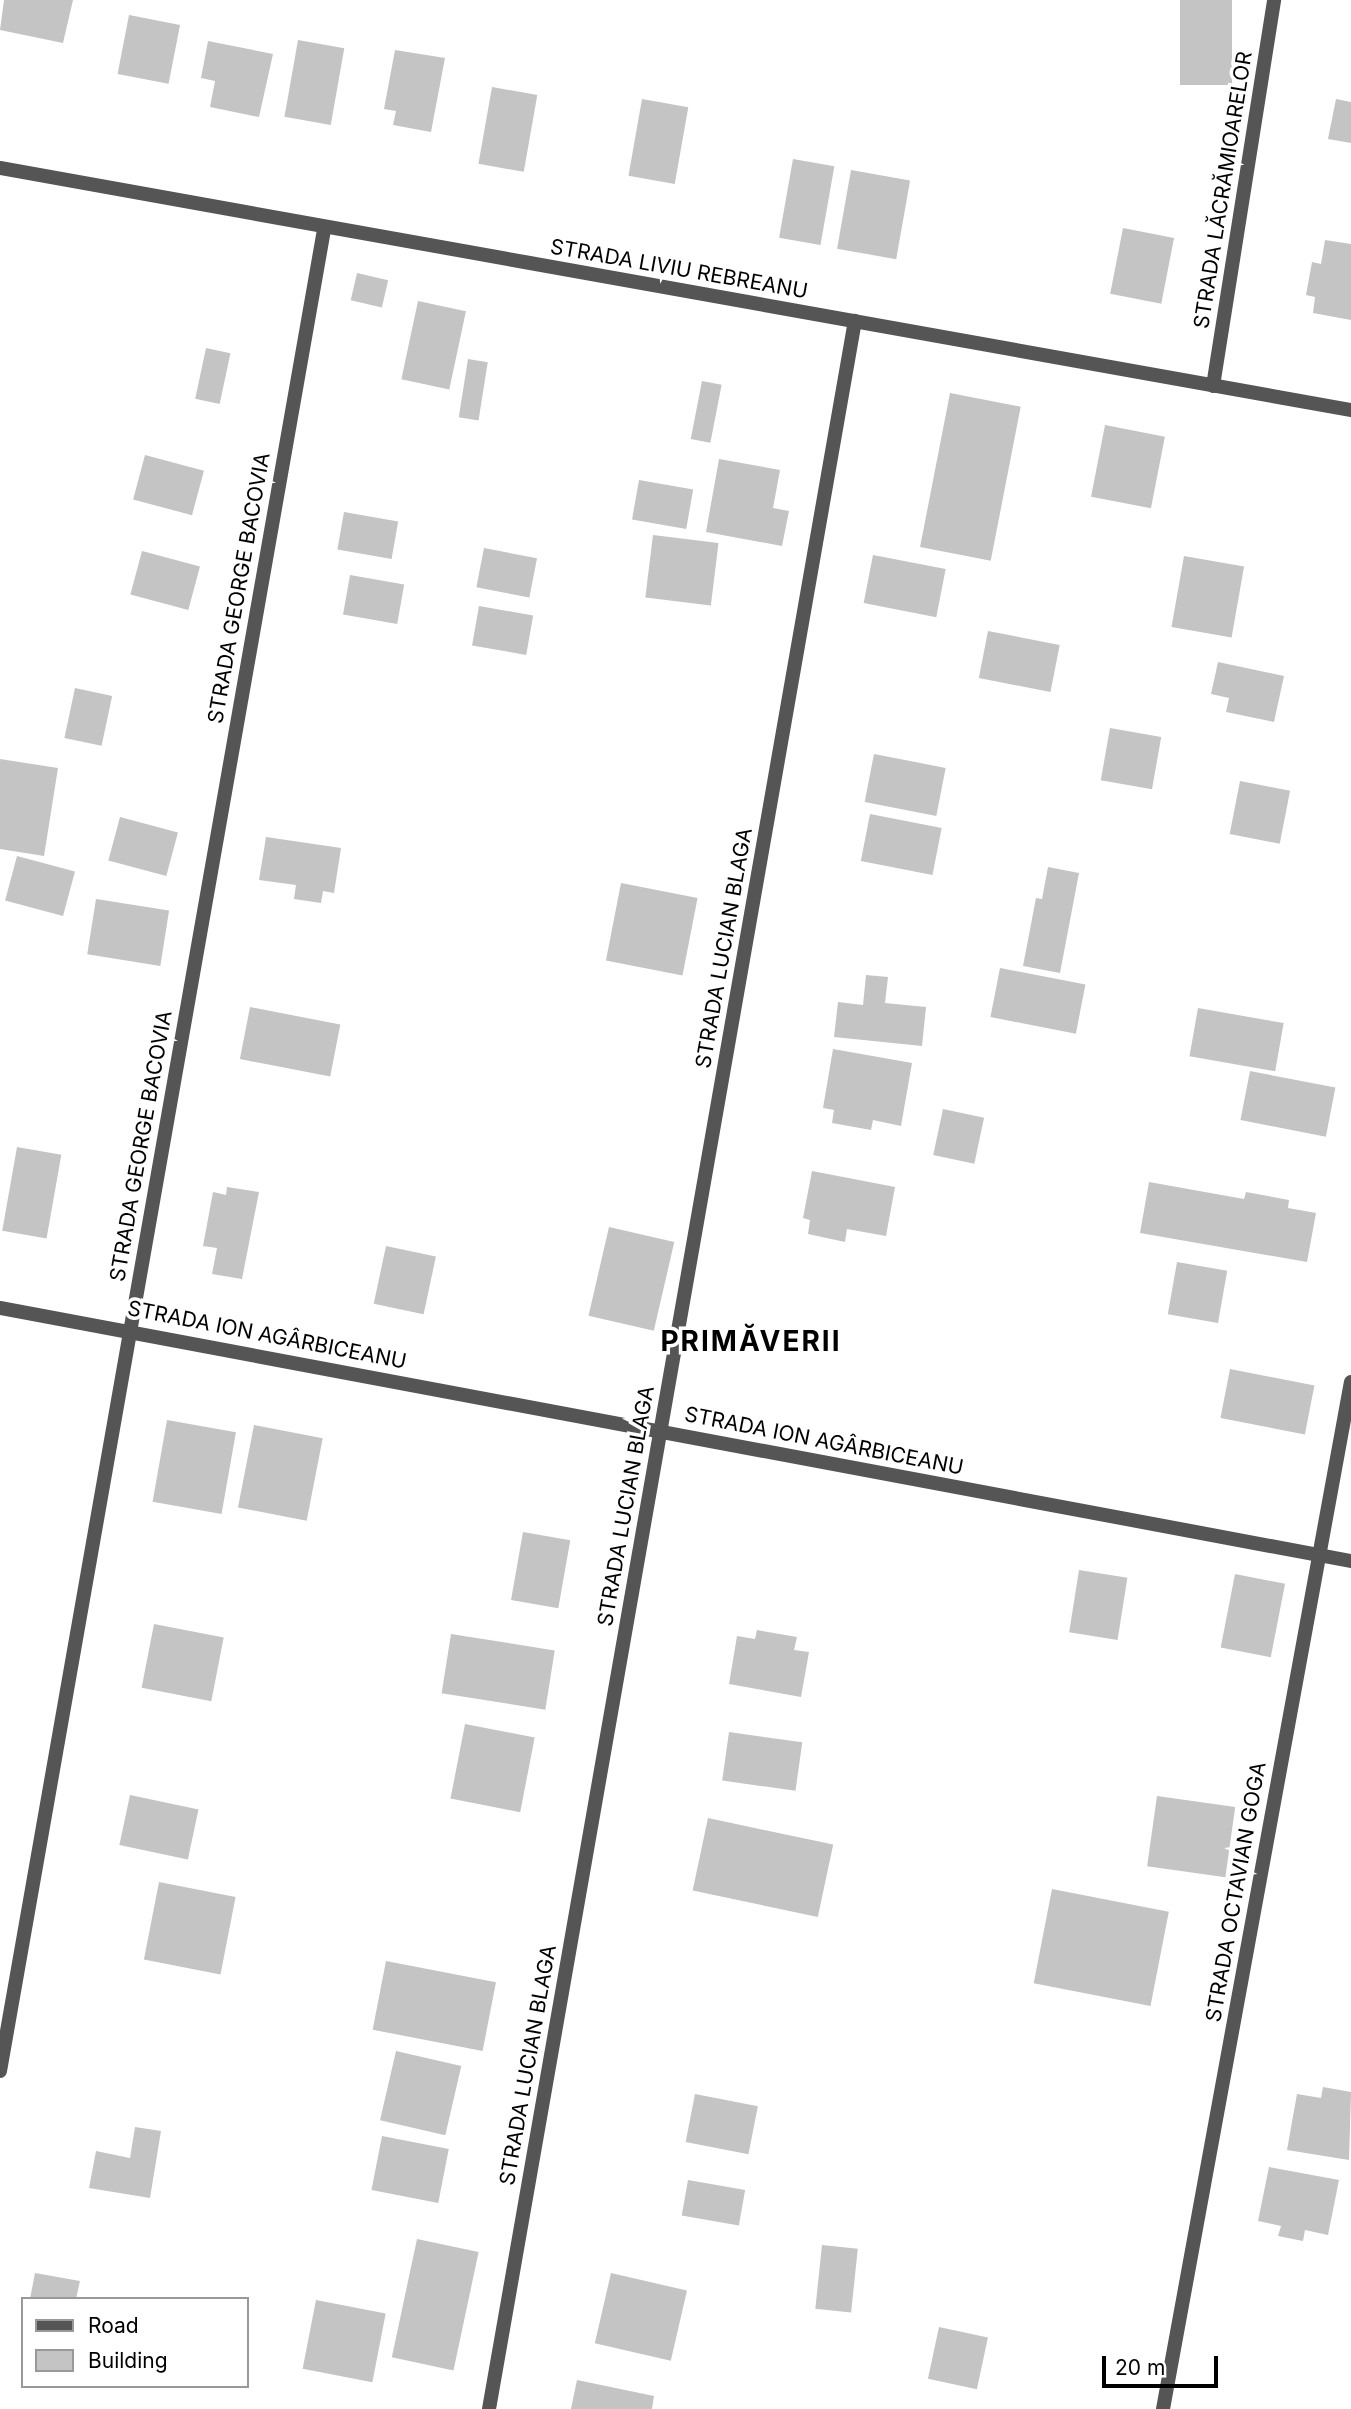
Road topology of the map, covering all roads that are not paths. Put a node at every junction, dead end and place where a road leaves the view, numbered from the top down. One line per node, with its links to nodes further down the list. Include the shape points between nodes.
1 (1274, 0): 5 (street, STRADA LĂCRĂMIOARELOR)
2 (0, 168): 3 (street, STRADA LIVIU REBREANU)
3 (324, 229): 4 (street, STRADA LIVIU REBREANU); 8 (street, STRADA GEORGE BACOVIA)
4 (855, 321): 5 (street, STRADA LIVIU REBREANU); 10 (street, STRADA LUCIAN BLAGA)
5 (1213, 386): 6 (street, STRADA LIVIU REBREANU)
6 (1351, 410)
7 (0, 1308): 8 (street, STRADA ION AGÂRBICEANU)
8 (130, 1331): 10 (street, STRADA ION AGÂRBICEANU); 13 (street, STRADA GEORGE BACOVIA)
9 (1351, 1382): 11 (street, STRADA OCTAVIAN GOGA)
10 (660, 1431): 11 (street, STRADA ION AGÂRBICEANU); 14 (street, STRADA LUCIAN BLAGA)
11 (1319, 1555): 12 (street, STRADA ION AGÂRBICEANU); 15 (street, STRADA OCTAVIAN GOGA)
12 (1351, 1561)
13 (0, 2071)
14 (489, 2409)
15 (1163, 2409)

